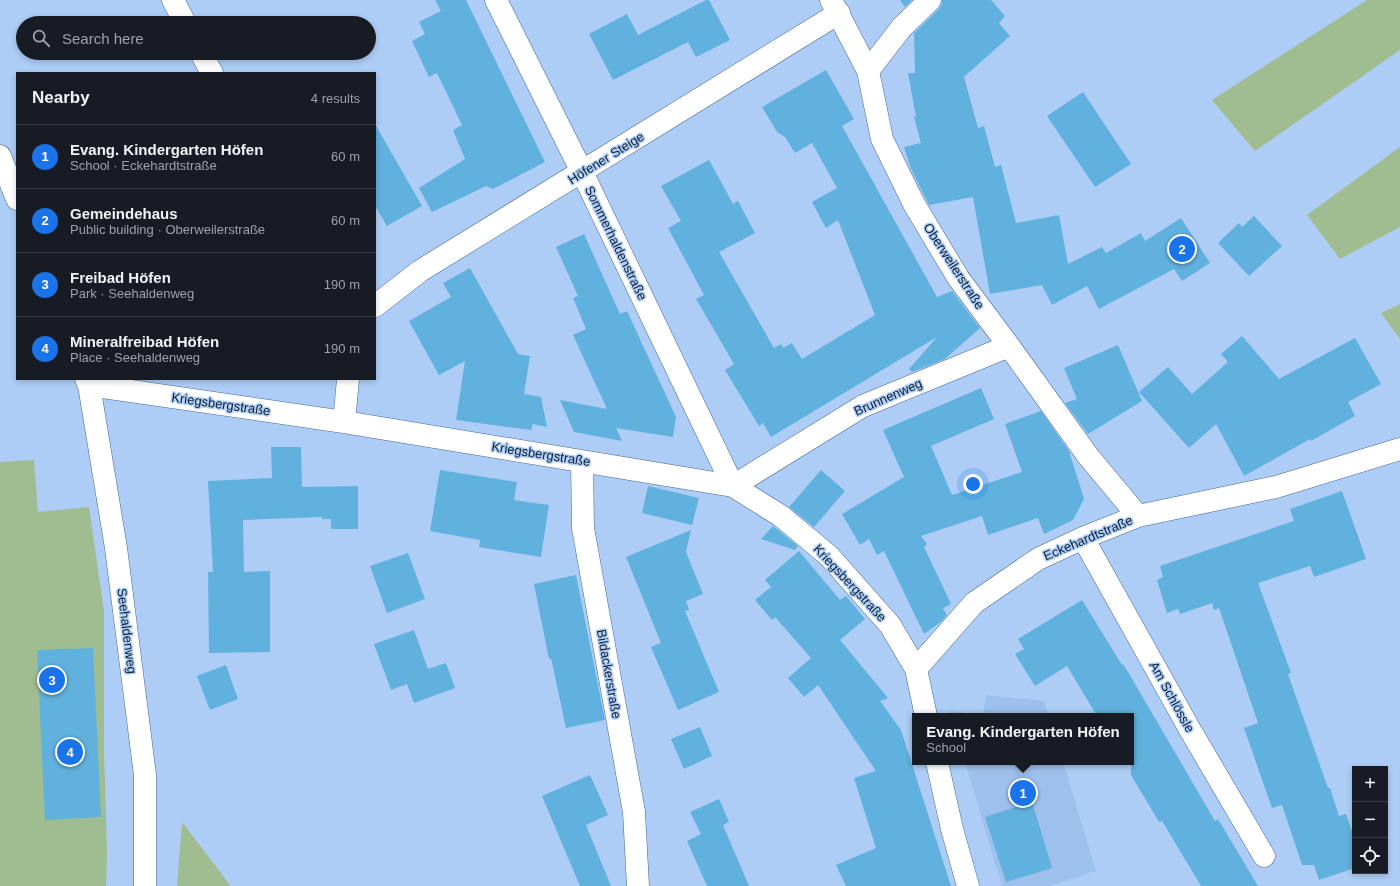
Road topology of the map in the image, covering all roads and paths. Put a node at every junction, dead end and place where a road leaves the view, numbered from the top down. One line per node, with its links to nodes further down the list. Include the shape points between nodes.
1 (173, 0): 5 (street)
2 (496, 0): 10 (street, Sommerhaldenstraße)
3 (930, 0): 7 (street, via 902,27)
4 (835, 6): 7 (street, Oberweilerstraße); 10 (street, Höfener Steige)
5 (181, 16)
6 (205, 60): 8 (street)
7 (868, 71): 13 (street, Oberweilerstraße, via 882,139 914,204 959,279)
8 (211, 72)
9 (0, 156): 11 (street)
10 (582, 172): 12 (street, Höfener Steige, via 420,271); 19 (street, Sommerhaldenstraße)
11 (16, 196)
12 (376, 305)
13 (1009, 346): 19 (street, Brunnenweg, via 863,406); 20 (street, Oberweilerstraße, via 1088,456)
14 (348, 380): 16 (street)
15 (88, 382): 16 (street, Kriegsbergstraße); 26 (street, Seehaldenweg, via 116,548 146,775)
16 (344, 422): 18 (street, Kriegsbergstraße)
17 (1400, 449): 20 (street, Eckehardtstraße, via 1276,487)
18 (582, 461): 19 (street, Kriegsbergstraße); 27 (street, Bildackerstraße, via 583,528 634,812)
19 (733, 486): 22 (street, Kriegsbergstraße, via 781,516 829,556 890,625)
20 (1138, 516): 21 (street, Eckehardtstraße)
21 (1082, 538): 22 (street, Eckehardtstraße, via 1038,559 974,603); 25 (street, Am Schlössle)
22 (916, 670): 23 (street)
23 (925, 713)
24 (938, 765): 28 (street)
25 (1264, 856)
26 (145, 886)
27 (638, 886)
28 (968, 886)

